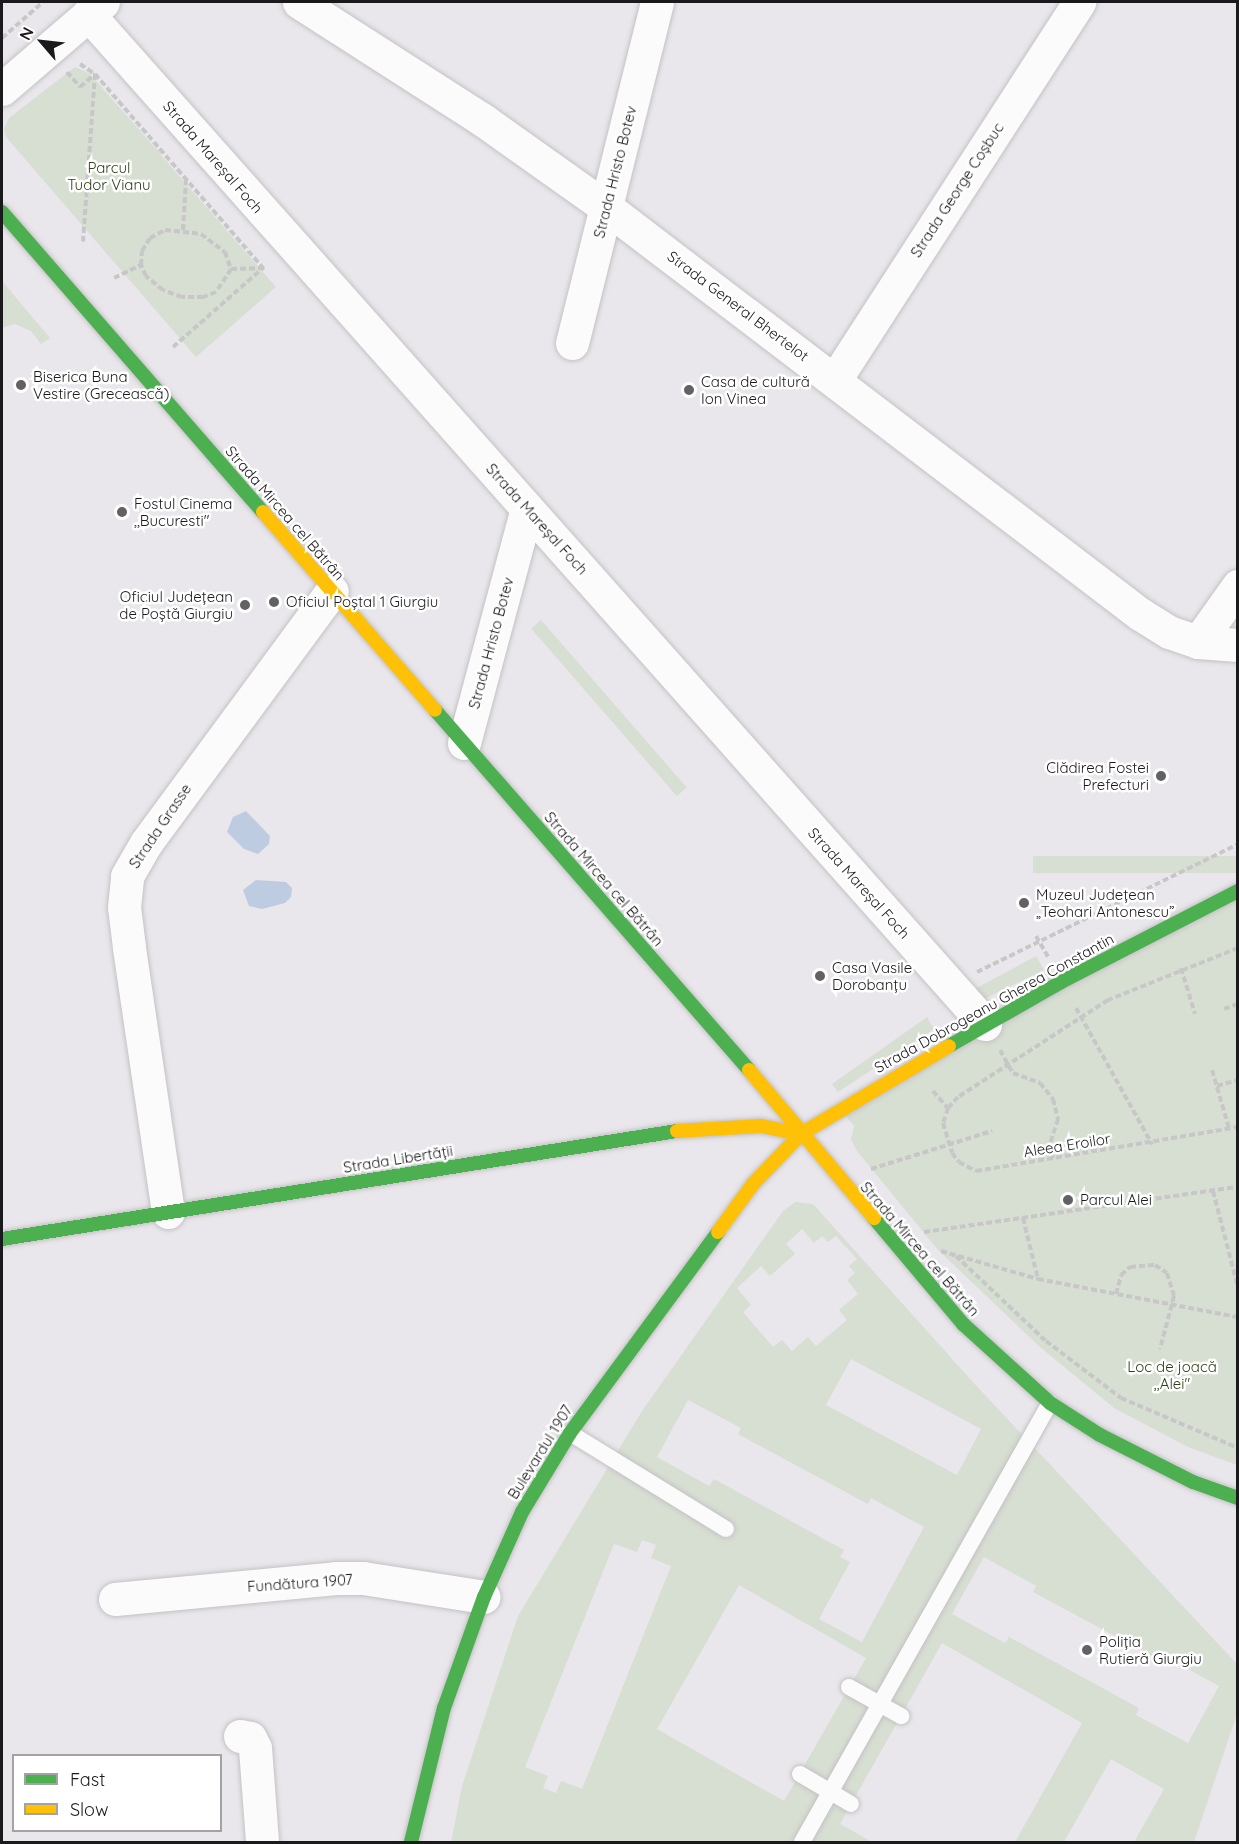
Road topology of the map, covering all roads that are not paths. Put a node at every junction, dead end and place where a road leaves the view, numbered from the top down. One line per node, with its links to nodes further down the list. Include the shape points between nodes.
1 (299, 2): 6 (street, Strada General Bhertelot, via 483,120)
2 (657, 2): 6 (street, Strada Hristo Botev)
3 (1079, 2): 9 (street, Strada George Coșbuc)
4 (96, 8): 5 (street); 10 (street, Strada Mareșal Foch, via 290,245)
5 (2, 89)
6 (607, 208): 8 (street, Strada Hristo Botev); 9 (street, Strada General Bhertelot)
7 (2, 212): 12 (main road, Strada Mircea cel Bătrân)
8 (572, 343)
9 (836, 378): 13 (street, Strada General Bhertelot, via 1140,614 1169,632)
10 (527, 508): 15 (street, Strada Hristo Botev); 17 (street, Strada Mareșal Foch)
11 (1238, 586): 13 (street)
12 (332, 591): 15 (main road, Strada Mircea cel Bătrân); 19 (street, Strada Grasse, via 146,843 127,876 124,900 129,947)
13 (1198, 642): 14 (street, Strada General Bhertelot)
14 (1238, 645)
15 (464, 743): 18 (main road, Strada Mircea cel Bătrân)
16 (1238, 891): 17 (main road, Strada Dobrogeanu Gherea Constantin)
17 (985, 1024): 18 (main road, Strada Dobrogeanu Gherea Constantin)
18 (801, 1134): 19 (main road, Strada Libertății, via 761,1126 705,1127); 21 (main road, Strada Mircea cel Bătrân, via 963,1324); 22 (main road, Bulevardul 1907, via 729,1214)
19 (168, 1212): 20 (main road, Strada Libertății)
20 (2, 1239)
21 (1050, 1403): 23 (main road, Strada Mircea cel Bătrân, via 1142,1458); 28 (lane)
22 (570, 1433): 24 (lane); 25 (main road, Bulevardul 1907, via 522,1512)
23 (1238, 1498)
24 (726, 1529)
25 (484, 1597): 26 (street, Fundătura 1907, via 363,1578 336,1578); 35 (main road, Bulevardul 1907, via 429,1759)
26 (115, 1599)
27 (849, 1687): 28 (lane)
28 (880, 1704): 29 (lane); 32 (lane)
29 (901, 1716)
30 (240, 1736): 34 (street, via 250,1738 255,1748)
31 (800, 1774): 32 (lane)
32 (830, 1792): 33 (lane); 36 (lane)
33 (851, 1804)
34 (262, 1842)
35 (411, 1842)
36 (802, 1842)

